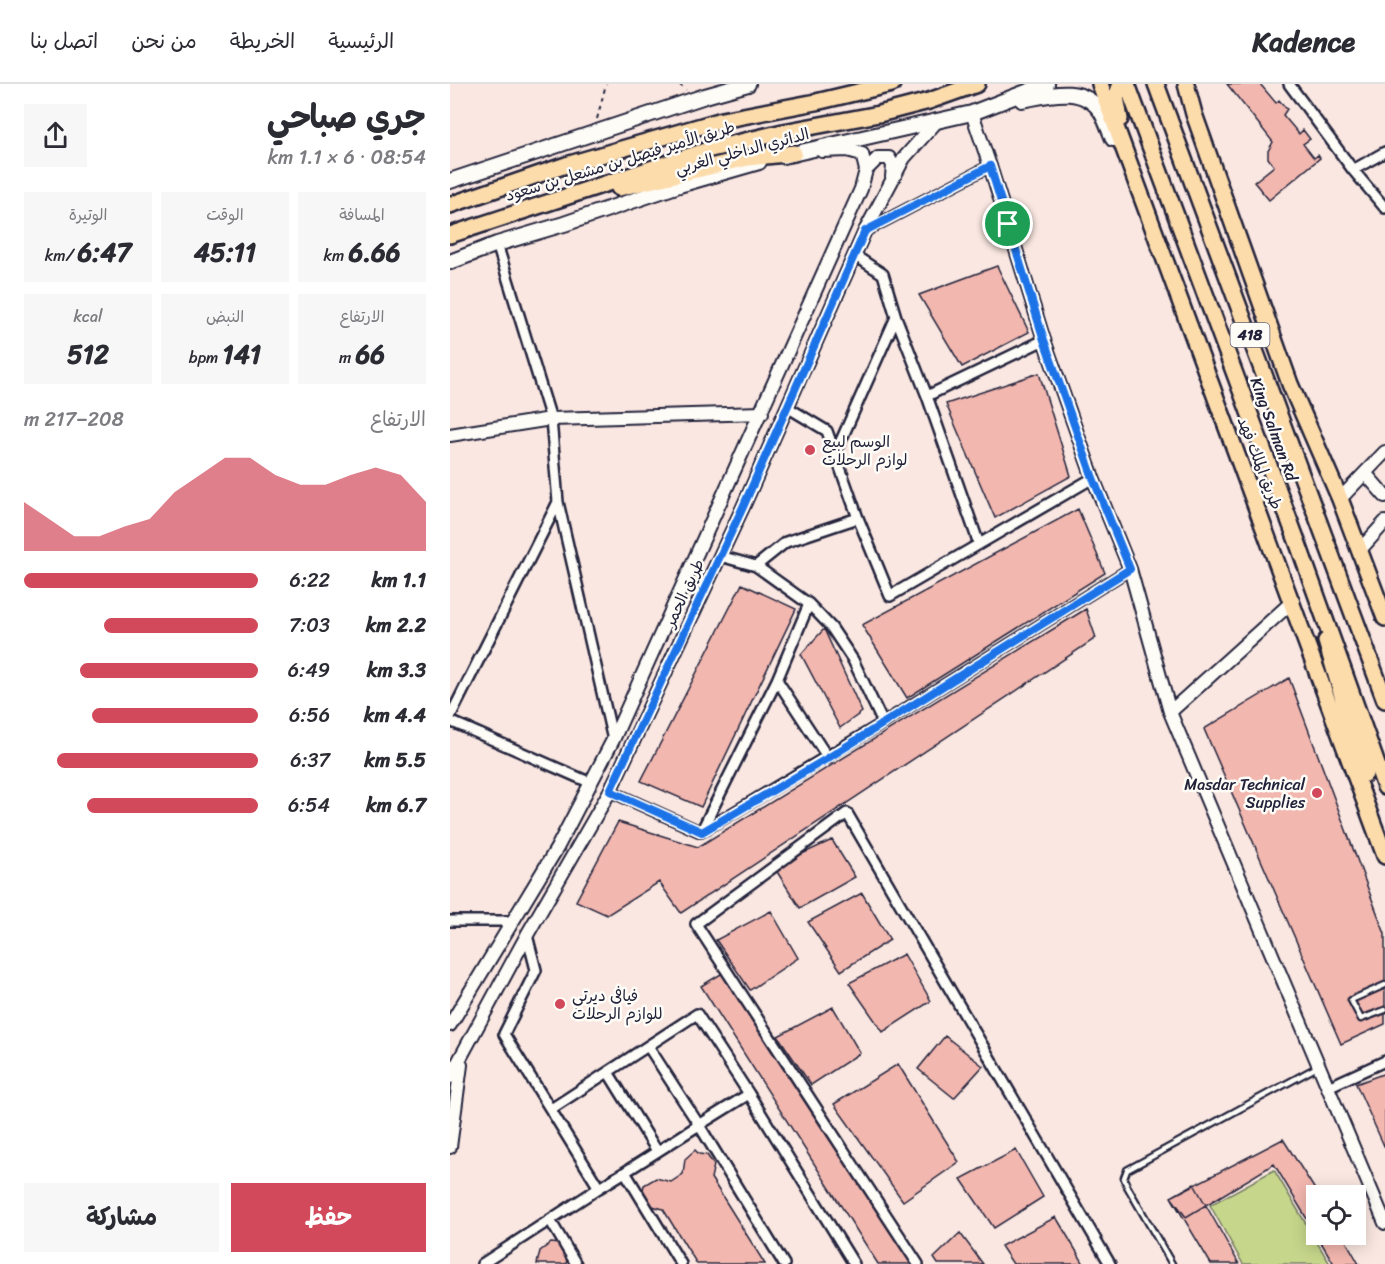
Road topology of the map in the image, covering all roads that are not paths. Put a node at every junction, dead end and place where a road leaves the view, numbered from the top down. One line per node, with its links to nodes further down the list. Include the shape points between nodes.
1 (748, 84): 20 (main road)
2 (892, 84): 22 (main road, طريق الأمير فيصل بن مشعل بن سعود, via 722,120 566,165)
3 (977, 84): 25 (main road, طريق الأمير فيصل بن مشعل بن سعود, via 879,114 711,149)
4 (1047, 84): 12 (main road, الدائري الداخلي الغربي)
5 (1100, 84): 24 (main road, طريق الملك فهد)
6 (1121, 84): 24 (main road, via 1116,97 1121,126)
7 (1127, 84): 47 (main road, King Salman Rd / 418)
8 (1156, 84): 56 (main road, King Salman Rd / 418)
9 (1179, 84): 13 (main road)
10 (1186, 84): 13 (main road)
11 (1289, 84): 19 (street)
12 (978, 110): 14 (main road, الدائري الداخلي الغربي); 17 (street); 24 (main road, via 1069,92 1088,99 1101,111)
13 (1194, 114): 43 (main road, via 1290,384)
14 (938, 120): 16 (main road, الدائري الداخلي الغربي); 21 (street, طريق الحمر, via 904,158)
15 (1385, 152): 19 (street)
16 (794, 153): 18 (street, via 847,150 862,154); 25 (main road, via 748,158); 28 (main road, الدائري الداخلي الغربي, via 679,185)
17 (990, 166): 26 (street); 32 (street)
18 (866, 170): 21 (street, via 878,158 889,158 893,165); 35 (street, طريق الحمر)
19 (1353, 170): 23 (street)
20 (450, 181)
21 (892, 181): 26 (street, طريق الحمر)
22 (450, 205)
23 (1385, 208)
24 (1146, 213): 53 (main road, طريق الملك فهد)
25 (502, 217): 27 (main road, طريق الأمير فيصل بن مشعل بن سعود)
26 (865, 231): 29 (street, طريق الحمر)
27 (450, 235)
28 (497, 244): 30 (main road, الدائري الداخلي الغربي); 36 (street)
29 (854, 255): 31 (street, via 883,274); 34 (street, طريق الحمر)
30 (450, 262)
31 (896, 317): 33 (street); 39 (street)
32 (1044, 340): 33 (street); 41 (street)
33 (927, 396): 48 (street)
34 (787, 407): 39 (street, via 827,431); 50 (street, طريق الحمر)
35 (762, 413): 36 (street); 63 (street, طريق الحمر)
36 (551, 419): 37 (street); 44 (street)
37 (450, 435)
38 (1385, 452): 40 (street)
39 (835, 454): 45 (street)
40 (1365, 473): 42 (street); 43 (street)
41 (1093, 478): 48 (street); 52 (street)
42 (1385, 496)
43 (1340, 499): 49 (main road)
44 (558, 502): 61 (street); 63 (street)
45 (858, 518): 48 (street, via 890,596); 51 (street, via 786,542)
46 (1385, 522): 49 (street)
47 (1297, 541): 66 (main road, King Salman Rd / 418); 69 (main road)
48 (979, 544)
49 (1360, 550): 55 (main road)
50 (720, 556): 51 (street); 67 (street, طريق الحمر)
51 (756, 566): 54 (street)
52 (1130, 569): 60 (street); 62 (street)
53 (1293, 602): 60 (street); 70 (main road, طريق الملك فهد)
54 (809, 604): 57 (street); 62 (street, via 831,627 853,660)
55 (1385, 618)
56 (1367, 651): 58 (main road); 59 (main road, King Salman Rd / 418)
57 (777, 680): 64 (street); 68 (street)
58 (1385, 687)
59 (1385, 700)
60 (1170, 712): 80 (street)
61 (450, 719): 65 (street)
62 (883, 723): 64 (street)
63 (613, 740): 65 (street, طريق الحمر)
64 (828, 758): 68 (street)
65 (591, 783): 72 (street, طريق الحمر)
66 (1385, 787)
67 (610, 791): 68 (street); 73 (street, طريق الحمر)
68 (702, 832)
69 (1385, 842)
70 (1385, 856)
71 (450, 921): 72 (street)
72 (512, 921): 76 (street, طريق الحمر)
73 (527, 935): 78 (street, طريق الحمر); 85 (street, via 536,970 504,1034)
74 (1385, 985): 75 (lane, via 1351,1000 1361,1019)
75 (1385, 1010)
76 (450, 1025)
77 (648, 1046): 81 (street); 84 (street, via 697,1014); 86 (street)
78 (462, 1055): 82 (street, طريق الحمر); 87 (street)
79 (1385, 1061): 83 (street)
80 (1319, 1066): 83 (street); 100 (lane, via 1127,1170 1126,1186)
81 (608, 1072): 85 (street); 88 (street)
82 (450, 1077)
83 (1328, 1087): 92 (street)
84 (749, 1094): 86 (street); 97 (street)
85 (551, 1109): 90 (street)
86 (699, 1125): 88 (street); 96 (street)
87 (450, 1147)
88 (657, 1151): 89 (street)
89 (625, 1172): 90 (street); 95 (street)
90 (599, 1188): 91 (street)
91 (549, 1220): 93 (street); 94 (street)
92 (1385, 1223)
93 (482, 1264)
94 (576, 1264)
95 (681, 1264)
96 (784, 1264)
97 (854, 1264)
98 (918, 1264): 99 (street, via 696,924 847,813)
99 (1110, 1264)
100 (1172, 1264)

